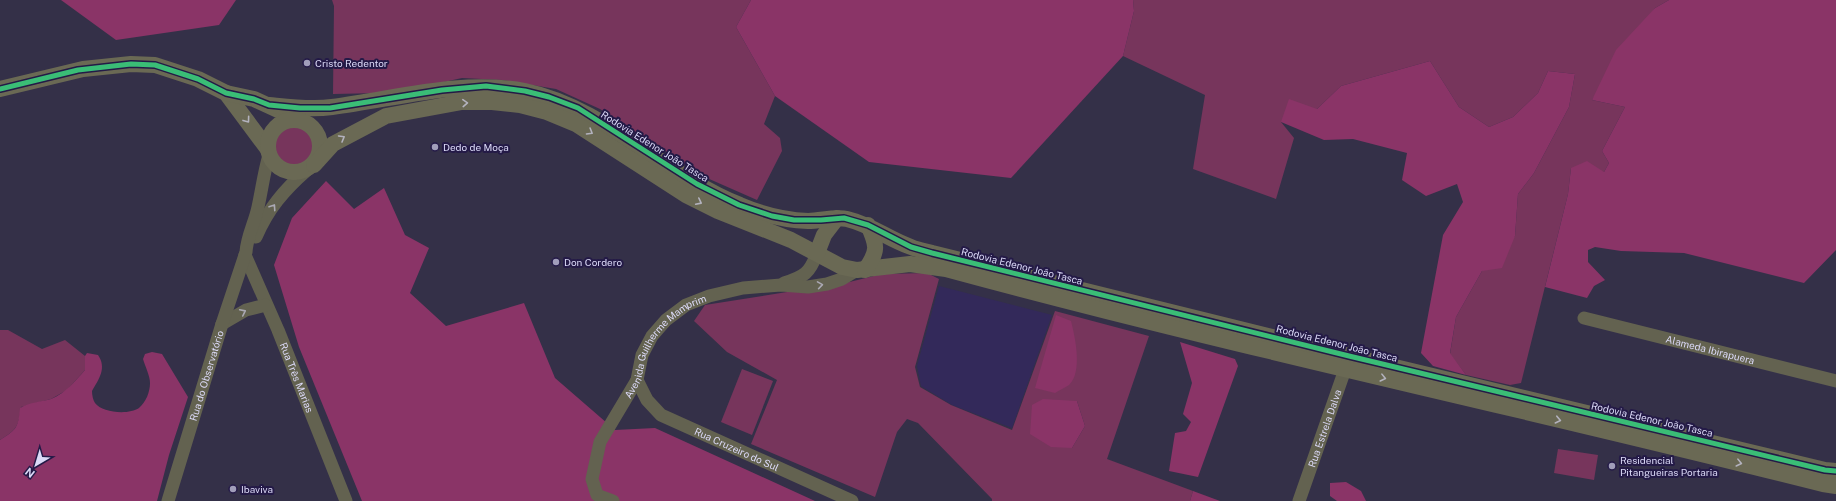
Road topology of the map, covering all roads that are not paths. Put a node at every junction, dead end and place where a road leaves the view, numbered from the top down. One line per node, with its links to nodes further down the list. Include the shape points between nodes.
1 (0, 89): 2 (main road, via 78,70 131,64 155,65 198,79)
2 (226, 93): 4 (main road, Rodovia Edenor João Tasca, via 254,99); 6 (main road, one-way to 6)
3 (363, 102): 4 (main road, Rodovia Edenor João Tasca); 5 (main road); 8 (main road, Rodovia Edenor João Tasca, via 486,86 525,91 578,108 666,166 739,205 794,220)
4 (297, 116): 6 (main road, via 276,126 268,140); 7 (main road, via 314,128 320,142 320,150)
5 (372, 123): 7 (main road, Rodovia Edenor João Tasca, one-way to 5, via 333,144); 11 (main road, Rodovia Edenor João Tasca, one-way to 11, via 386,116 462,102 520,105 546,112 576,124 686,195)
6 (268, 151): 7 (main road, via 272,162 284,171 292,173); 10 (street, Rua do Observatório, via 258,208)
7 (310, 167): 10 (street, Rua do Observatório, one-way to 7, via 254,243 262,223 285,189)
8 (837, 218): 9 (main road, Rodovia Edenor João Tasca); 11 (main road, via 824,235)
9 (868, 225): 12 (main road, via 875,239 875,256); 17 (main road, Rodovia Edenor João Tasca, via 911,247)
10 (245, 253): 14 (street, Rua Três Marias); 16 (street, Rua do Observatório)
11 (817, 253): 12 (main road, Rodovia Edenor João Tasca, via 842,268); 13 (street, Avenida Guilherme Mamprim, via 806,273)
12 (861, 270): 13 (street, Avenida Guilherme Mamprim, one-way to 12, via 808,287 827,284); 17 (main road, Rodovia Edenor João Tasca, via 910,264 946,269)
13 (781, 285): 18 (street, Avenida Guilherme Mamprim, via 743,288 709,296 686,305 666,320 652,336 642,355)
14 (266, 305): 16 (street, one-way to 14, via 246,310); 23 (street, Rua Três Marias)
15 (1584, 318): 19 (street, Alameda Ibirapuera)
16 (222, 324): 22 (street, Rua do Observatório)
17 (1347, 362): 20 (main road, Rodovia Edenor João Tasca); 21 (main road, Rodovia Edenor João Tasca, one-way to 21); 26 (street, Rua Estrela Dalva)
18 (637, 380): 24 (street, Avenida Guilherme Mamprim, via 600,442 594,466 592,480 597,495); 25 (street, Rua Cruzeiro do Sul, via 647,400 661,415)
19 (1836, 381)
20 (1836, 471)
21 (1836, 486)
22 (168, 501)
23 (346, 501)
24 (613, 501)
25 (852, 501)
26 (1299, 501)

